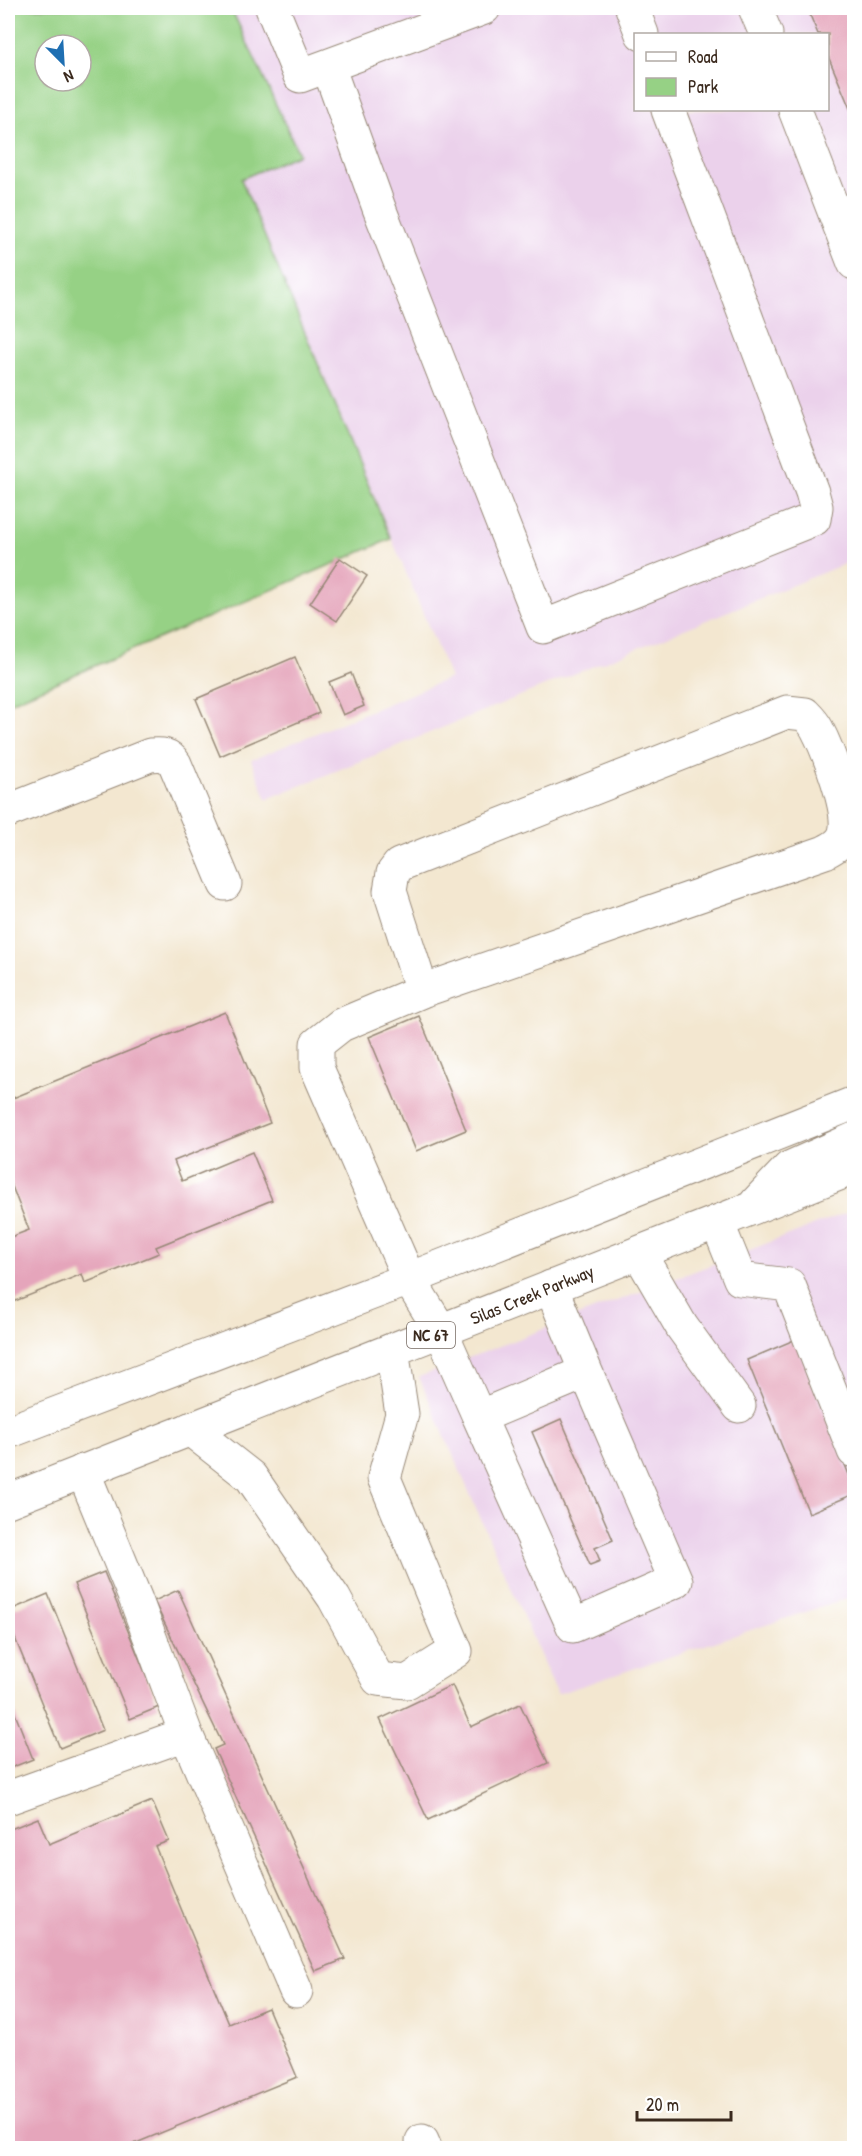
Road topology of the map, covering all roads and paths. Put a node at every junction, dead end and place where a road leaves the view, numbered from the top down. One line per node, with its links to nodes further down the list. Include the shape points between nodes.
1 (272, 8): 7 (main road, via 300,76)
2 (484, 8): 7 (main road)
3 (632, 8): 5 (main road)
4 (755, 8): 6 (main road)
5 (642, 33)
6 (766, 33)
7 (328, 66): 8 (main road, via 379,208 543,627 814,519 812,492)
8 (668, 111)
9 (795, 111): 10 (main road)
10 (855, 262)
11 (8, 811): 12 (main road, via 150,755 163,754 175,764)
12 (225, 884)
13 (422, 991): 13 (main road, via 839,844 845,832 846,812 816,728 806,714 787,712 399,864 390,891); 20 (main road, via 341,1024 317,1044 317,1068)
14 (855, 1103): 20 (main road)
15 (855, 1139): 17 (main road, via 789,1168)
16 (855, 1168): 17 (main road, Silas Creek Parkway / NC 67)
17 (751, 1209): 18 (main road, Silas Creek Parkway / NC 67)
18 (717, 1222): 19 (main road, Silas Creek Parkway / NC 67); 29 (main road, via 740,1279 789,1285)
19 (639, 1253): 21 (main road, Silas Creek Parkway / NC 67); 25 (main road, via 682,1327)
20 (408, 1279): 22 (main road); 28 (main road)
21 (551, 1287): 22 (main road, Silas Creek Parkway / NC 67); 24 (main road)
22 (441, 1331): 23 (main road, Silas Creek Parkway / NC 67); 26 (main road)
23 (392, 1350): 27 (main road, Silas Creek Parkway / NC 67); 27 (main road, via 402,1414 384,1478 456,1651 407,1682 378,1679 334,1598 251,1478)
24 (586, 1372): 26 (main road); 26 (main road, via 676,1581 573,1626)
25 (740, 1406)
26 (479, 1417)
27 (190, 1429): 30 (main road, Silas Creek Parkway / NC 67)
28 (8, 1432)
29 (855, 1451)
30 (84, 1471): 31 (main road, Silas Creek Parkway / NC 67); 32 (main road)
31 (8, 1501)
32 (186, 1734): 33 (main road); 34 (main road)
33 (8, 1798)
34 (296, 1991)

